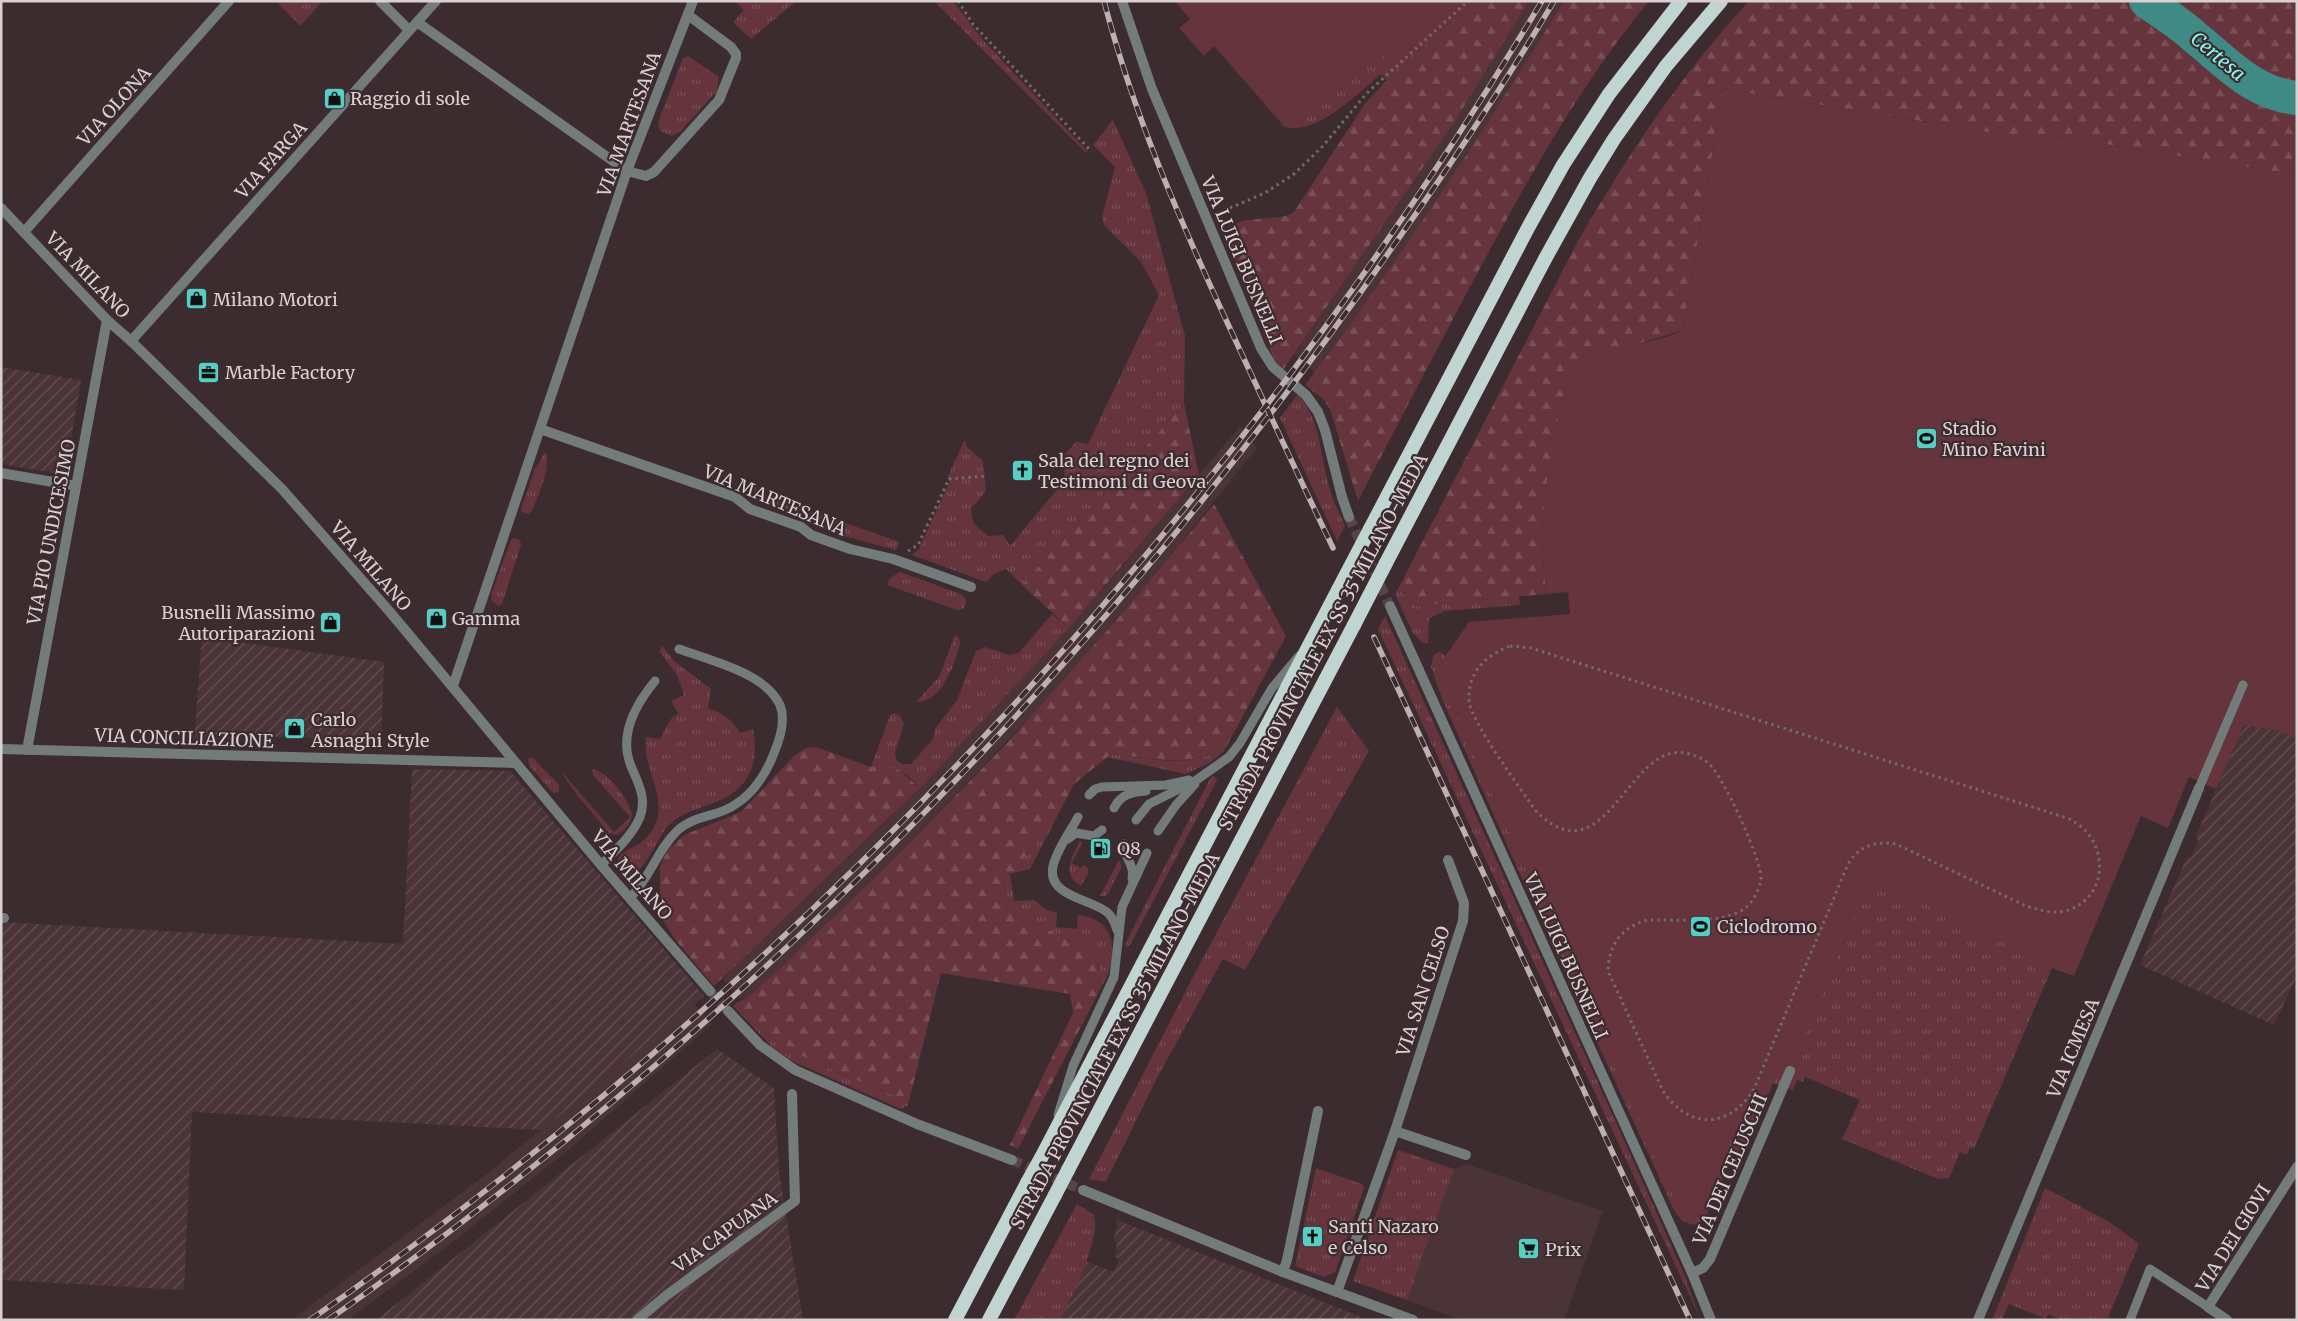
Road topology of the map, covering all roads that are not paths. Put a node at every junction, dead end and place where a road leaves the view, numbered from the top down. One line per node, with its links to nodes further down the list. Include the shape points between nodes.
1 (229, 1): 13 (street, VIA OLONA)
2 (380, 1): 10 (street)
3 (436, 1): 9 (street, VIA FARGA)
4 (693, 1): 8 (street, VIA MARTESANA)
5 (1122, 1): 19 (street, VIA LUIGI BUSNELLI, via 1152,89 1268,361 1306,395 1318,412)
6 (1681, 1): 22 (highway, STRADA PROVINCIALE EX SS 35 MILANO-MEDA, bridge, via 1613,88 1563,165)
7 (1721, 1): 63 (highway, STRADA PROVINCIALE EX SS 35 MILANO-MEDA, bridge, via 1661,73 1590,178)
8 (688, 15): 11 (street, VIA MARTESANA); 11 (street, via 736,54 723,93 650,175)
9 (417, 22): 10 (street, VIA FARGA); 11 (street)
10 (409, 30): 15 (street, VIA FARGA)
11 (628, 171): 16 (street, VIA MARTESANA)
12 (1, 208): 13 (street, VIA MILANO)
13 (24, 232): 14 (street, VIA MILANO)
14 (107, 320): 15 (street, VIA MILANO); 18 (street, VIA PIO UNDICESIMO)
15 (131, 341): 26 (street, VIA MILANO, via 282,489)
16 (540, 429): 20 (street, VIA MARTESANA, via 735,497 750,509 801,527 811,535); 26 (street, VIA MARTESANA)
17 (1, 473): 18 (street)
18 (76, 486): 28 (street, VIA PIO UNDICESIMO)
19 (1349, 516)
20 (971, 587)
21 (1390, 606): 58 (street, VIA LUIGI BUSNELLI)
22 (1316, 633): 30 (lane, via 1272,688 1234,750); 52 (highway, STRADA PROVINCIALE EX SS 35 MILANO-MEDA)
23 (679, 649): 44 (lane, via 732,668 761,684 780,706 780,739 772,760 752,790 731,807 689,822 679,830)
24 (655, 681): 42 (lane, via 630,721 627,738 627,752 643,798 640,818 624,842)
25 (2243, 685): 31 (lane)
26 (452, 686): 29 (street, VIA MILANO)
27 (1, 749): 28 (street, VIA CONCILIAZIONE)
28 (27, 750): 29 (street, VIA CONCILIAZIONE)
29 (515, 763): 42 (street, VIA MILANO)
30 (1208, 772): 32 (lane, via 1194,779 1166,785 1102,787); 33 (lane, via 1184,785 1127,794); 35 (lane, via 1149,804); 37 (lane, via 1176,805)
31 (2198, 788): 66 (street, VIA ICMESA)
32 (1089, 795)
33 (1114, 808)
34 (1078, 817): 39 (lane)
35 (1136, 820)
36 (1102, 830): 39 (lane, via 1094,836 1076,833)
37 (1158, 831)
38 (1124, 844): 43 (lane, via 1133,871)
39 (1063, 845): 45 (lane, via 1054,866 1057,883 1072,896 1107,912 1114,920)
40 (1147, 853): 43 (lane)
41 (1448, 860): 51 (street, VIA SAN CELSO, via 1464,904 1463,922)
42 (601, 865): 44 (street, VIA MILANO)
43 (1130, 886): 45 (lane, via 1120,912)
44 (630, 898): 46 (street, VIA MILANO)
45 (1118, 937): 52 (lane, via 1117,967 1111,986 1072,1066)
46 (710, 991)
47 (728, 1011): 54 (street, via 760,1045 795,1070 925,1127)
48 (1790, 1071): 58 (street, VIA DEI CELUSCHI, via 1714,1249 1706,1264)
49 (792, 1094): 61 (street, VIA CAPUANA, via 795,1201)
50 (1318, 1111): 57 (street)
51 (1395, 1131): 53 (street); 59 (street, VIA SAN CELSO)
52 (1043, 1153): 62 (highway, STRADA PROVINCIALE EX SS 35 MILANO-MEDA, bridge)
53 (1466, 1155)
54 (1012, 1160)
55 (2297, 1167): 60 (street, VIA DEI GIOVI)
56 (1083, 1190): 57 (street)
57 (1283, 1272): 59 (street)
58 (1692, 1272): 65 (street, VIA LUIGI BUSNELLI)
59 (1337, 1292): 64 (street)
60 (2208, 1307): 67 (lane, via 2150,1268); 68 (street, VIA DEI GIOVI)
61 (637, 1320)
62 (955, 1320)
63 (989, 1320)
64 (1413, 1320)
65 (1711, 1320)
66 (1978, 1320)
67 (2130, 1320)
68 (2226, 1320)

